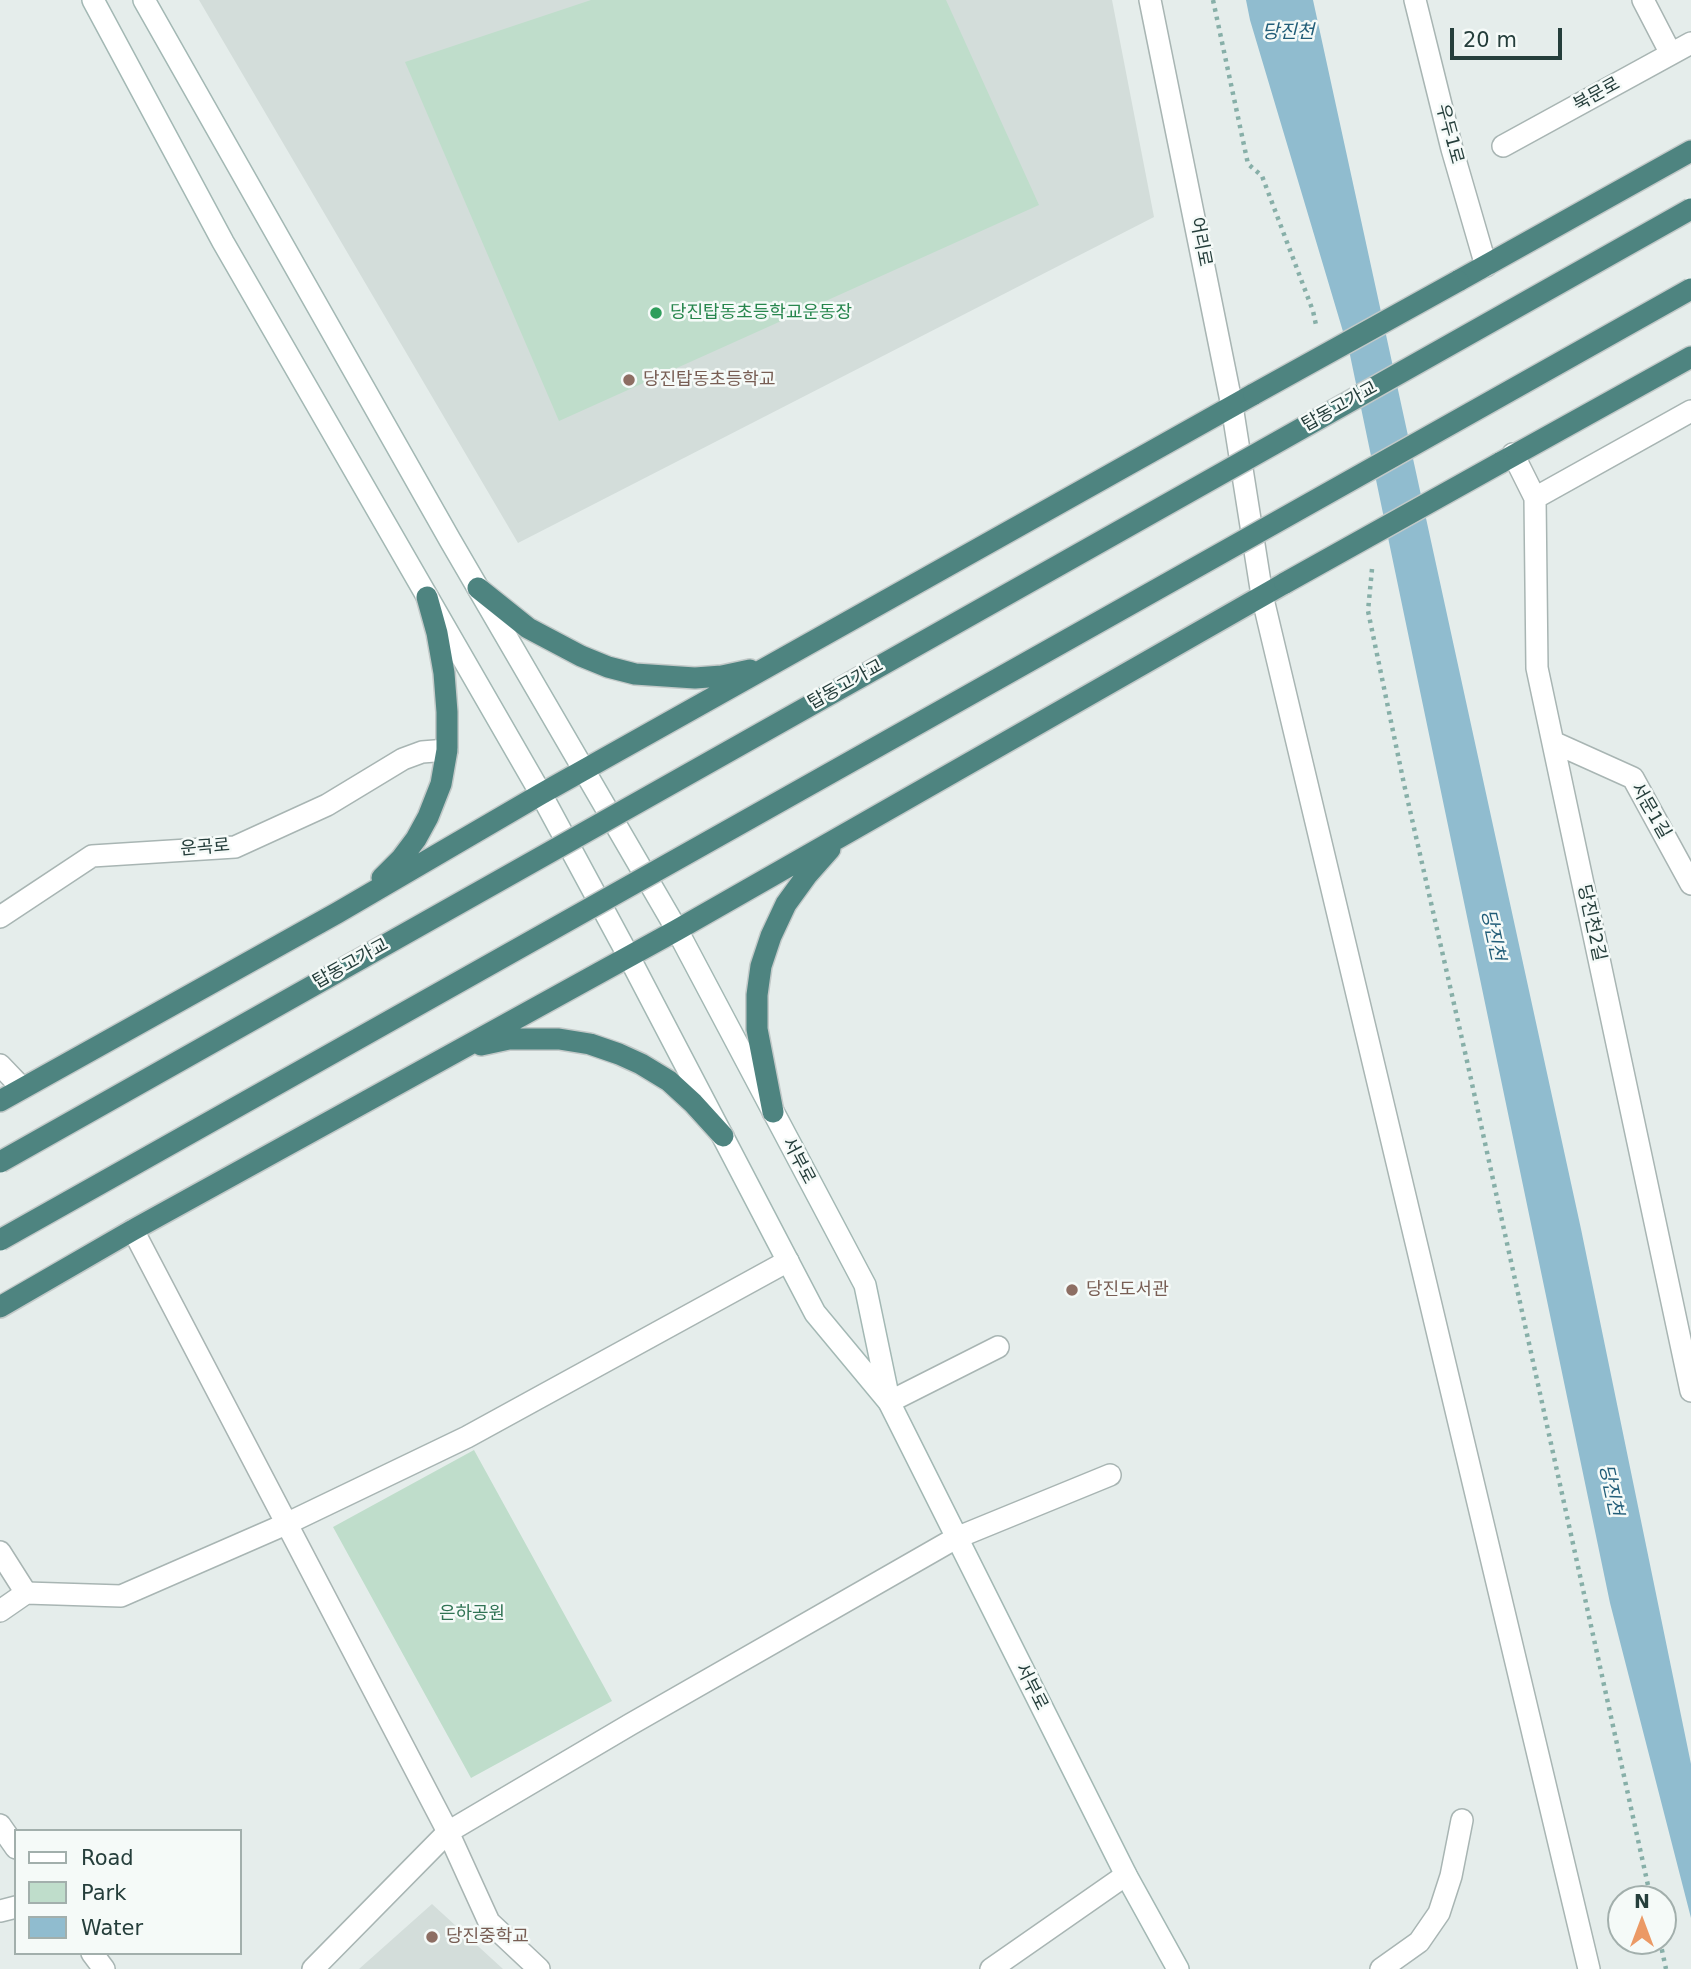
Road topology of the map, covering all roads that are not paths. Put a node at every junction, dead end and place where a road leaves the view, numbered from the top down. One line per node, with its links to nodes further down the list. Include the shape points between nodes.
1 (93, 0): 20 (street, 서부로, via 223,242)
2 (144, 0): 18 (street, 서부로)
3 (1150, 0): 14 (street, 어리로)
4 (1415, 0): 11 (street, 우두1로)
5 (1643, 0): 7 (street)
6 (1691, 43): 7 (street, 북문로)
7 (1671, 54): 8 (street, 북문로)
8 (1503, 146)
9 (1691, 151): 11 (highway)
10 (1691, 209): 38 (highway, 탑동고가교, bridge)
11 (1486, 266): 14 (highway, bridge)
12 (1691, 289): 40 (highway, bridge)
13 (1691, 357): 16 (highway)
14 (1232, 406): 19 (street, 어리로); 21 (highway)
15 (1691, 411): 17 (street)
16 (1507, 459): 17 (street, 당진천2길); 19 (highway, bridge)
17 (1535, 498): 22 (street, 당진천2길, via 1537,668)
18 (478, 588): 21 (highway, via 506,613 553,643 635,674 722,676); 24 (street, 서부로)
19 (1262, 595): 26 (highway); 62 (street, 어리로)
20 (427, 597): 23 (highway, via 444,673); 25 (street, 서부로)
21 (785, 658): 24 (highway)
22 (1553, 742): 27 (street, 서문1길, via 1633,778); 44 (street, 당진천2길)
23 (447, 750): 28 (highway, via 441,784 416,839 383,877); 29 (street, 운곡로, via 403,759 327,806 235,847 92,856)
24 (585, 770): 25 (highway); 30 (street, 서부로)
25 (541, 794): 28 (highway); 31 (street, 서부로)
26 (855, 828): 30 (highway); 36 (highway, via 827,851 786,904 761,966 757,1029)
27 (1691, 884)
28 (337, 913): 34 (highway)
29 (0, 917)
30 (677, 930): 31 (highway); 36 (street, 서부로)
31 (629, 957): 32 (highway); 37 (street, 서부로)
32 (462, 1049): 37 (highway, via 533,1038 600,1047 668,1081); 39 (highway)
33 (0, 1065): 34 (street)
34 (22, 1088): 35 (highway)
35 (0, 1101)
36 (773, 1112): 45 (street, 서부로, via 864,1285)
37 (723, 1136): 41 (street, 서부로)
38 (0, 1162)
39 (133, 1230): 42 (highway); 47 (street)
40 (0, 1240)
41 (788, 1261): 45 (street, 서부로, via 815,1313); 47 (street, via 467,1437)
42 (0, 1307)
43 (998, 1347): 45 (street)
44 (1691, 1391)
45 (889, 1402): 48 (street, 서부로)
46 (1110, 1475): 48 (street)
47 (286, 1524): 50 (street, via 121,1596); 54 (street)
48 (956, 1538): 54 (street); 56 (street, 서부로)
49 (0, 1552): 50 (street)
50 (26, 1593): 51 (street)
51 (0, 1611)
52 (1462, 1820): 61 (street, via 1439,1913 1419,1942)
53 (0, 1825): 55 (street)
54 (449, 1832): 57 (street); 58 (street, via 489,1922)
55 (14, 1845)
56 (1126, 1875): 59 (street); 60 (street, 서부로)
57 (313, 1969)
58 (539, 1969)
59 (991, 1969)
60 (1178, 1969)
61 (1381, 1969)
62 (1589, 1969)

